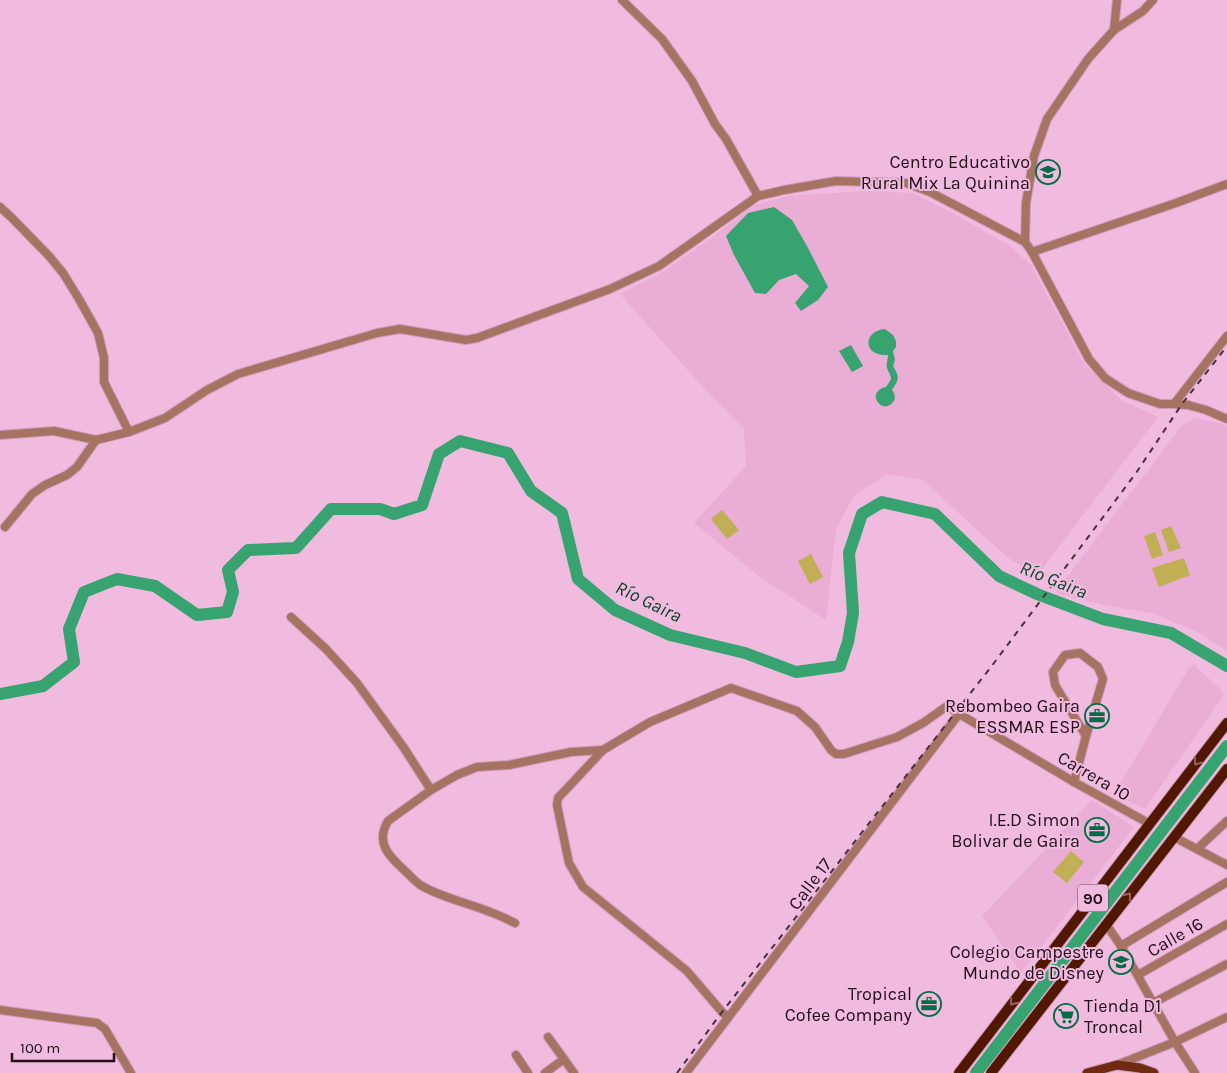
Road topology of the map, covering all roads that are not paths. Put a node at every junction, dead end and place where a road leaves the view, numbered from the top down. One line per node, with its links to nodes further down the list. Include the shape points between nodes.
1 (622, 0): 6 (street, via 662,39 692,81)
2 (1117, 0): 4 (street)
3 (1153, 0): 4 (street, via 1143,11)
4 (1114, 30): 8 (street, via 1088,59 1047,119 1034,156 1026,203)
5 (1227, 184): 9 (street)
6 (758, 196): 8 (street, via 836,181 906,183 930,192); 13 (street, via 659,266 610,289 477,338 466,340 400,329 238,374 165,418)
7 (0, 206): 13 (street, via 63,272 98,332 104,358 104,382)
8 (1026, 242): 9 (street)
9 (1032, 252): 11 (street, via 1089,359 1105,378 1128,393 1160,404)
10 (1227, 336): 11 (street)
11 (1174, 404): 12 (street, via 1206,410)
12 (1227, 419)
13 (129, 432): 15 (street)
14 (0, 435): 15 (street, via 54,431)
15 (96, 440): 16 (street, via 77,467 32,494)
16 (5, 527)
17 (291, 617): 24 (street, via 357,683)
18 (959, 714): 21 (street, Carrera 10, via 947,706 897,737 836,754 815,727 796,711 731,688 650,722); 23 (street, Carrera 10); 39 (street, Calle 17)
19 (1227, 724): 26 (highway, 90, one-way to 26)
20 (1086, 736): 20 (street, via 1103,679 1098,667 1080,653 1065,655 1053,672 1055,685); 23 (street)
21 (603, 750): 24 (street, via 571,752 509,766 477,768); 39 (street, via 558,798 556,805 569,863 583,886 687,971)
22 (1227, 769): 27 (highway, 90)
23 (1074, 782): 26 (street, Carrera 10)
24 (431, 790): 31 (street, via 388,821 383,842 386,852 420,885)
25 (1227, 821): 28 (street)
26 (1150, 824): 52 (highway, 90, one-way to 52)
27 (1174, 837): 28 (street); 32 (highway, 90, one-way to 27)
28 (1197, 849): 29 (street)
29 (1227, 865)
30 (1227, 882): 34 (street)
31 (515, 923)
32 (1106, 924): 34 (street); 53 (highway, 90)
33 (1227, 924): 36 (street, Calle 16)
34 (1121, 946): 36 (street)
35 (1227, 964): 37 (street)
36 (1138, 975): 37 (street)
37 (1153, 1003): 42 (street)
38 (0, 1010): 47 (street, via 97,1023 105,1029)
39 (728, 1017): 51 (street, Calle 17)
40 (1227, 1017): 42 (street)
41 (548, 1037): 44 (street)
42 (1174, 1042): 45 (street); 56 (street)
43 (516, 1055): 48 (street)
44 (564, 1059): 49 (street); 50 (street)
45 (1117, 1066): 46 (main road); 54 (main road)
46 (1140, 1071): 55 (main road)
47 (131, 1073)
48 (528, 1073)
49 (545, 1073)
50 (574, 1073)
51 (686, 1073)
52 (959, 1073)
53 (991, 1073)
54 (1087, 1073)
55 (1154, 1073)
56 (1194, 1073)

